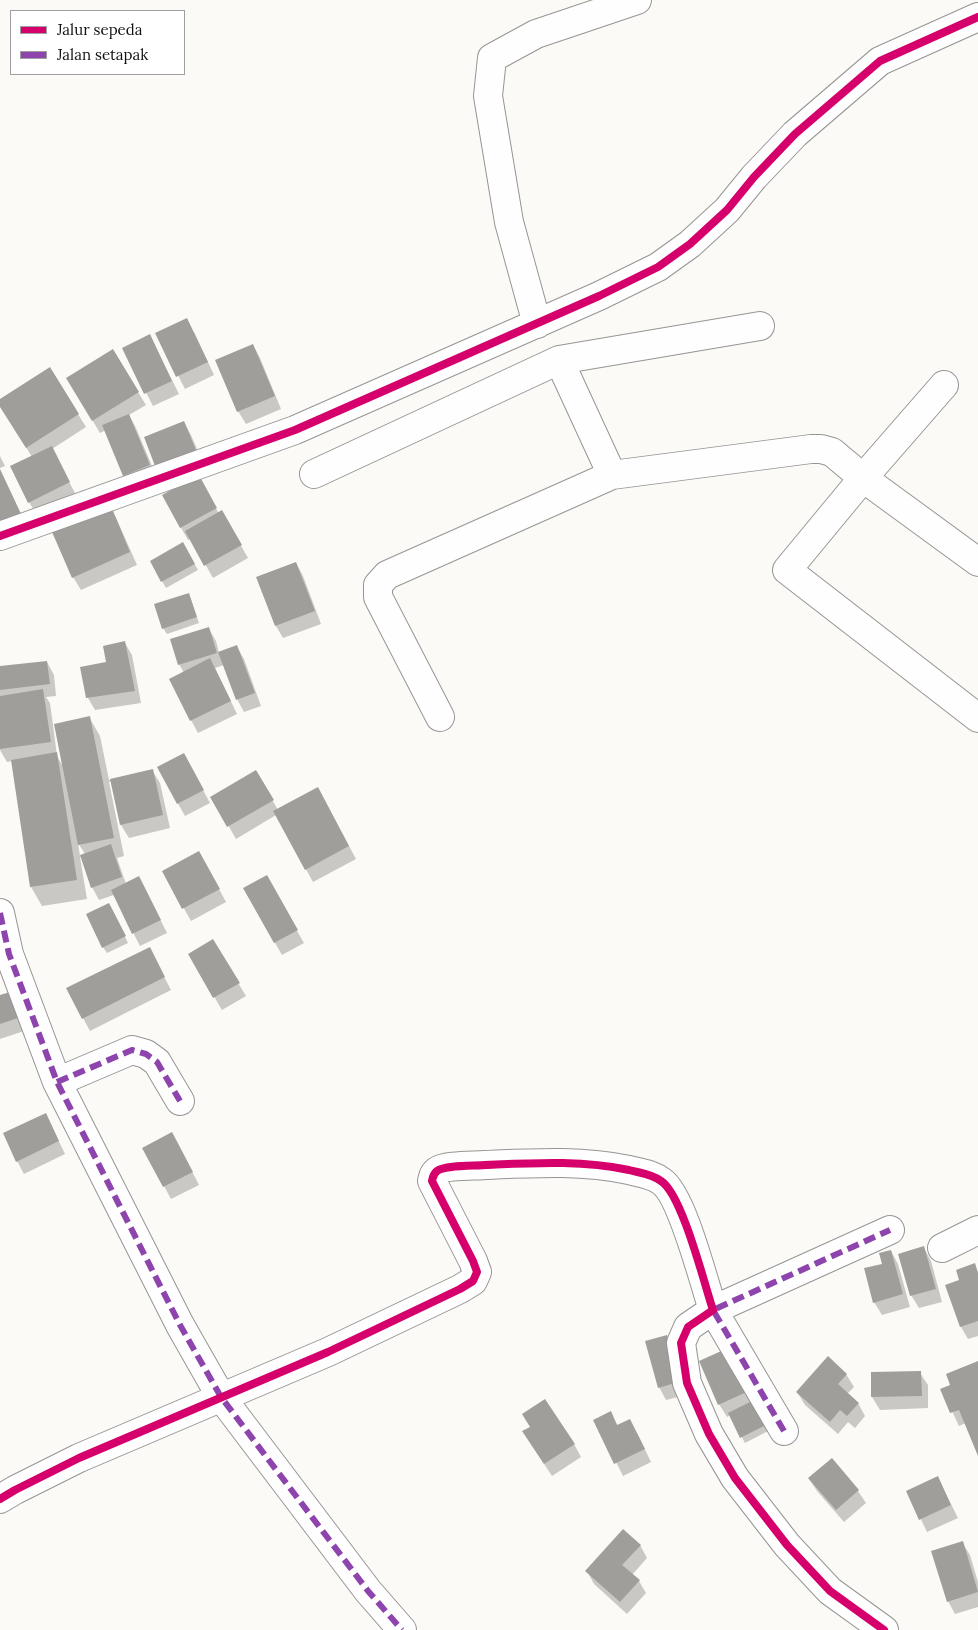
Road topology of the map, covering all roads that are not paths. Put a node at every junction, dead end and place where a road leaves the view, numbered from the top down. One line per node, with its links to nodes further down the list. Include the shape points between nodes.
1 (637, 0): 3 (street, via 536,34 492,58 488,96 509,222)
2 (978, 17): 3 (street, via 880,61 795,134 754,176 728,210 658,267)
3 (537, 324): 10 (street, via 295,430)
4 (760, 326): 5 (street)
5 (559, 360): 7 (street); 8 (street)
6 (944, 385): 9 (street)
7 (314, 474)
8 (612, 475): 9 (street, via 821,448 832,452); 12 (street, via 387,575 378,586 378,597)
9 (863, 478): 11 (street); 13 (street, via 788,570)
10 (0, 536)
11 (975, 554)
12 (440, 717)
13 (978, 718)
14 (0, 913): 15 (street)
15 (5, 955): 16 (street)
16 (57, 1082): 17 (street, via 132,1050 157,1062); 22 (street)
17 (180, 1101)
18 (890, 1230): 21 (street)
19 (978, 1230): 20 (street)
20 (942, 1248)
21 (713, 1310): 22 (street, via 688,1229 669,1187 660,1180 647,1174 571,1162 462,1166 438,1170 432,1181 473,1261 477,1272 473,1281 328,1352); 23 (street); 26 (street, via 688,1327 681,1344 687,1382 709,1434 735,1478 787,1545 830,1591)
22 (220, 1397): 24 (street, via 78,1458); 25 (street, via 368,1591)
23 (784, 1431)
24 (0, 1499)
25 (402, 1630)
26 (884, 1630)

